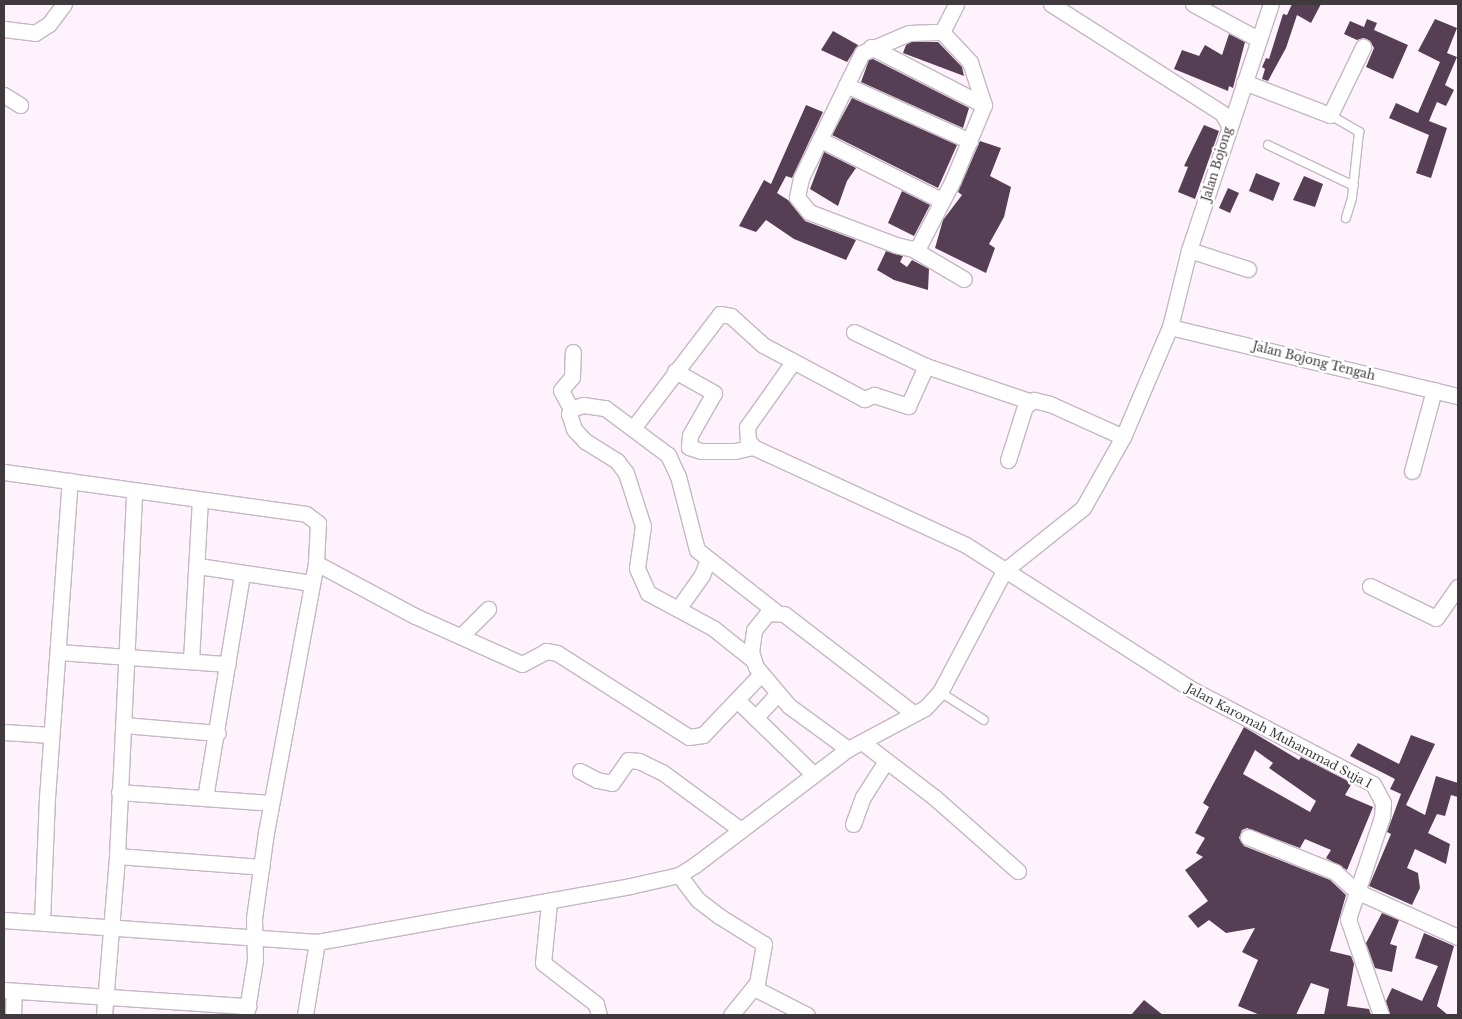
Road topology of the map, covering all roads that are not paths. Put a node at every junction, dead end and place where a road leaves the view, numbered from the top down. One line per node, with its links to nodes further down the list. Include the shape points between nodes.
1 (64, 4): 7 (street, via 49,24 34,33)
2 (956, 4): 8 (street)
3 (1050, 4): 6 (street)
4 (1193, 4): 9 (street)
5 (1271, 4): 9 (street, Jalan Bojong)
6 (1076, 10): 18 (street, via 1222,113)
7 (4, 29)
8 (942, 32): 10 (street, via 910,33); 16 (street, via 970,62)
9 (1258, 40): 12 (street, Jalan Bojong)
10 (872, 47): 13 (street, via 862,53); 16 (street)
11 (1363, 47): 17 (street)
12 (1244, 82): 17 (street); 18 (street, Jalan Bojong)
13 (846, 85): 19 (street); 20 (street)
14 (4, 95): 15 (street)
15 (20, 105)
16 (984, 105): 20 (street)
17 (1330, 115): 22 (lane, via 1359,132)
18 (1230, 125): 26 (street, Jalan Bojong)
19 (821, 140): 23 (street); 25 (street, via 798,190 801,205 828,219)
20 (970, 141): 23 (street)
21 (1268, 145): 22 (lane)
22 (1354, 186): 24 (lane)
23 (941, 200): 25 (street, via 926,235)
24 (1346, 218)
25 (913, 249): 28 (street)
26 (1189, 250): 27 (street); 29 (street, Jalan Bojong)
27 (1248, 269)
28 (964, 279)
29 (1170, 327): 35 (street, Jalan Bojong Tengah); 40 (street, Jalan Bojong)
30 (854, 332): 33 (street)
31 (573, 352): 38 (street, via 572,377 561,390)
32 (793, 362): 33 (street, via 858,397 878,396 905,406 910,405); 34 (street, via 763,345 726,313 715,319); 41 (street, via 747,427 748,440)
33 (926, 366): 37 (street)
34 (675, 371): 39 (street); 41 (street, via 714,393 694,427 689,446 693,450 742,451)
35 (1434, 390): 36 (street, Jalan Bojong Tengah); 43 (street)
36 (1458, 396)
37 (1029, 401): 40 (street, via 1050,404); 42 (street)
38 (571, 409): 39 (street, via 597,404); 57 (street, via 569,414 574,429 585,441 617,461 626,472 643,526 637,560 641,581 657,600)
39 (634, 427): 48 (street, via 668,455 678,476 694,543)
40 (1123, 436): 51 (street, Jalan Bojong, via 1083,508)
41 (753, 447): 51 (street, Jalan Karomah Muhammad Suja I, via 966,545)
42 (1008, 460)
43 (1412, 471)
44 (4, 472): 45 (street)
45 (70, 482): 46 (street); 60 (street)
46 (134, 490): 47 (street); 61 (street)
47 (200, 500): 49 (street, via 310,516 320,527); 50 (street)
48 (708, 559): 57 (street, via 702,575); 58 (street)
49 (316, 563): 53 (street); 59 (street, via 415,616)
50 (198, 566): 52 (street); 62 (street)
51 (1004, 571): 66 (street); 90 (street, Jalan Karomah Muhammad Suja I, via 1191,689 1373,784 1383,803 1382,817)
52 (242, 574): 53 (street); 64 (street)
53 (312, 583): 82 (street)
54 (1370, 586): 55 (street, via 1436,618)
55 (1458, 587)
56 (488, 609): 59 (street)
57 (678, 609): 63 (street, via 713,628)
58 (776, 612): 63 (street, via 768,613 754,630); 69 (street, via 784,614)
59 (462, 635): 68 (street, via 522,664 546,651 557,652 689,737 702,735)
60 (58, 652): 61 (street); 75 (street)
61 (127, 656): 62 (street); 72 (street)
62 (191, 660): 64 (street)
63 (753, 660): 65 (street)
64 (228, 664): 74 (street)
65 (761, 674): 67 (street); 68 (street)
66 (940, 692): 69 (street, via 925,708); 71 (lane)
67 (777, 694): 70 (street); 76 (street)
68 (737, 700): 70 (street)
69 (913, 713): 76 (street)
70 (755, 718): 79 (street)
71 (984, 720)
72 (124, 725): 74 (street); 80 (street)
73 (4, 732): 75 (street)
74 (218, 733): 81 (street)
75 (51, 735): 93 (street)
76 (855, 746): 77 (street); 79 (street)
77 (886, 761): 83 (street, via 863,798); 88 (street, via 934,797)
78 (580, 771): 84 (street, via 612,783 628,760 646,763)
79 (813, 774): 84 (street)
80 (119, 792): 81 (street); 86 (street)
81 (205, 798): 82 (street)
82 (271, 803): 87 (street)
83 (853, 824)
84 (740, 830): 89 (street)
85 (1248, 837): 90 (street, via 1336,872)
86 (117, 856): 87 (street); 94 (street)
87 (262, 867): 96 (street, via 254,918)
88 (1018, 871)
89 (678, 875): 91 (street); 98 (street, via 698,900 764,944 765,955)
90 (1356, 891): 95 (street); 108 (street, Jalan Karomah Muhammad Suja I, via 1348,912 1350,926)
91 (549, 903): 97 (street); 105 (street, via 543,963 596,1004)
92 (4, 920): 93 (street)
93 (42, 921): 94 (street)
94 (111, 927): 96 (street); 100 (street)
95 (1458, 937)
96 (255, 938): 97 (street); 101 (street)
97 (317, 942): 104 (street)
98 (755, 985): 106 (street); 107 (street, via 764,995)
99 (9, 990): 100 (street); 102 (street)
100 (105, 995): 101 (street); 103 (street)
101 (247, 1011)
102 (13, 1015)
103 (104, 1015)
104 (305, 1015)
105 (600, 1015)
106 (732, 1015)
107 (807, 1015)
108 (1381, 1015)

